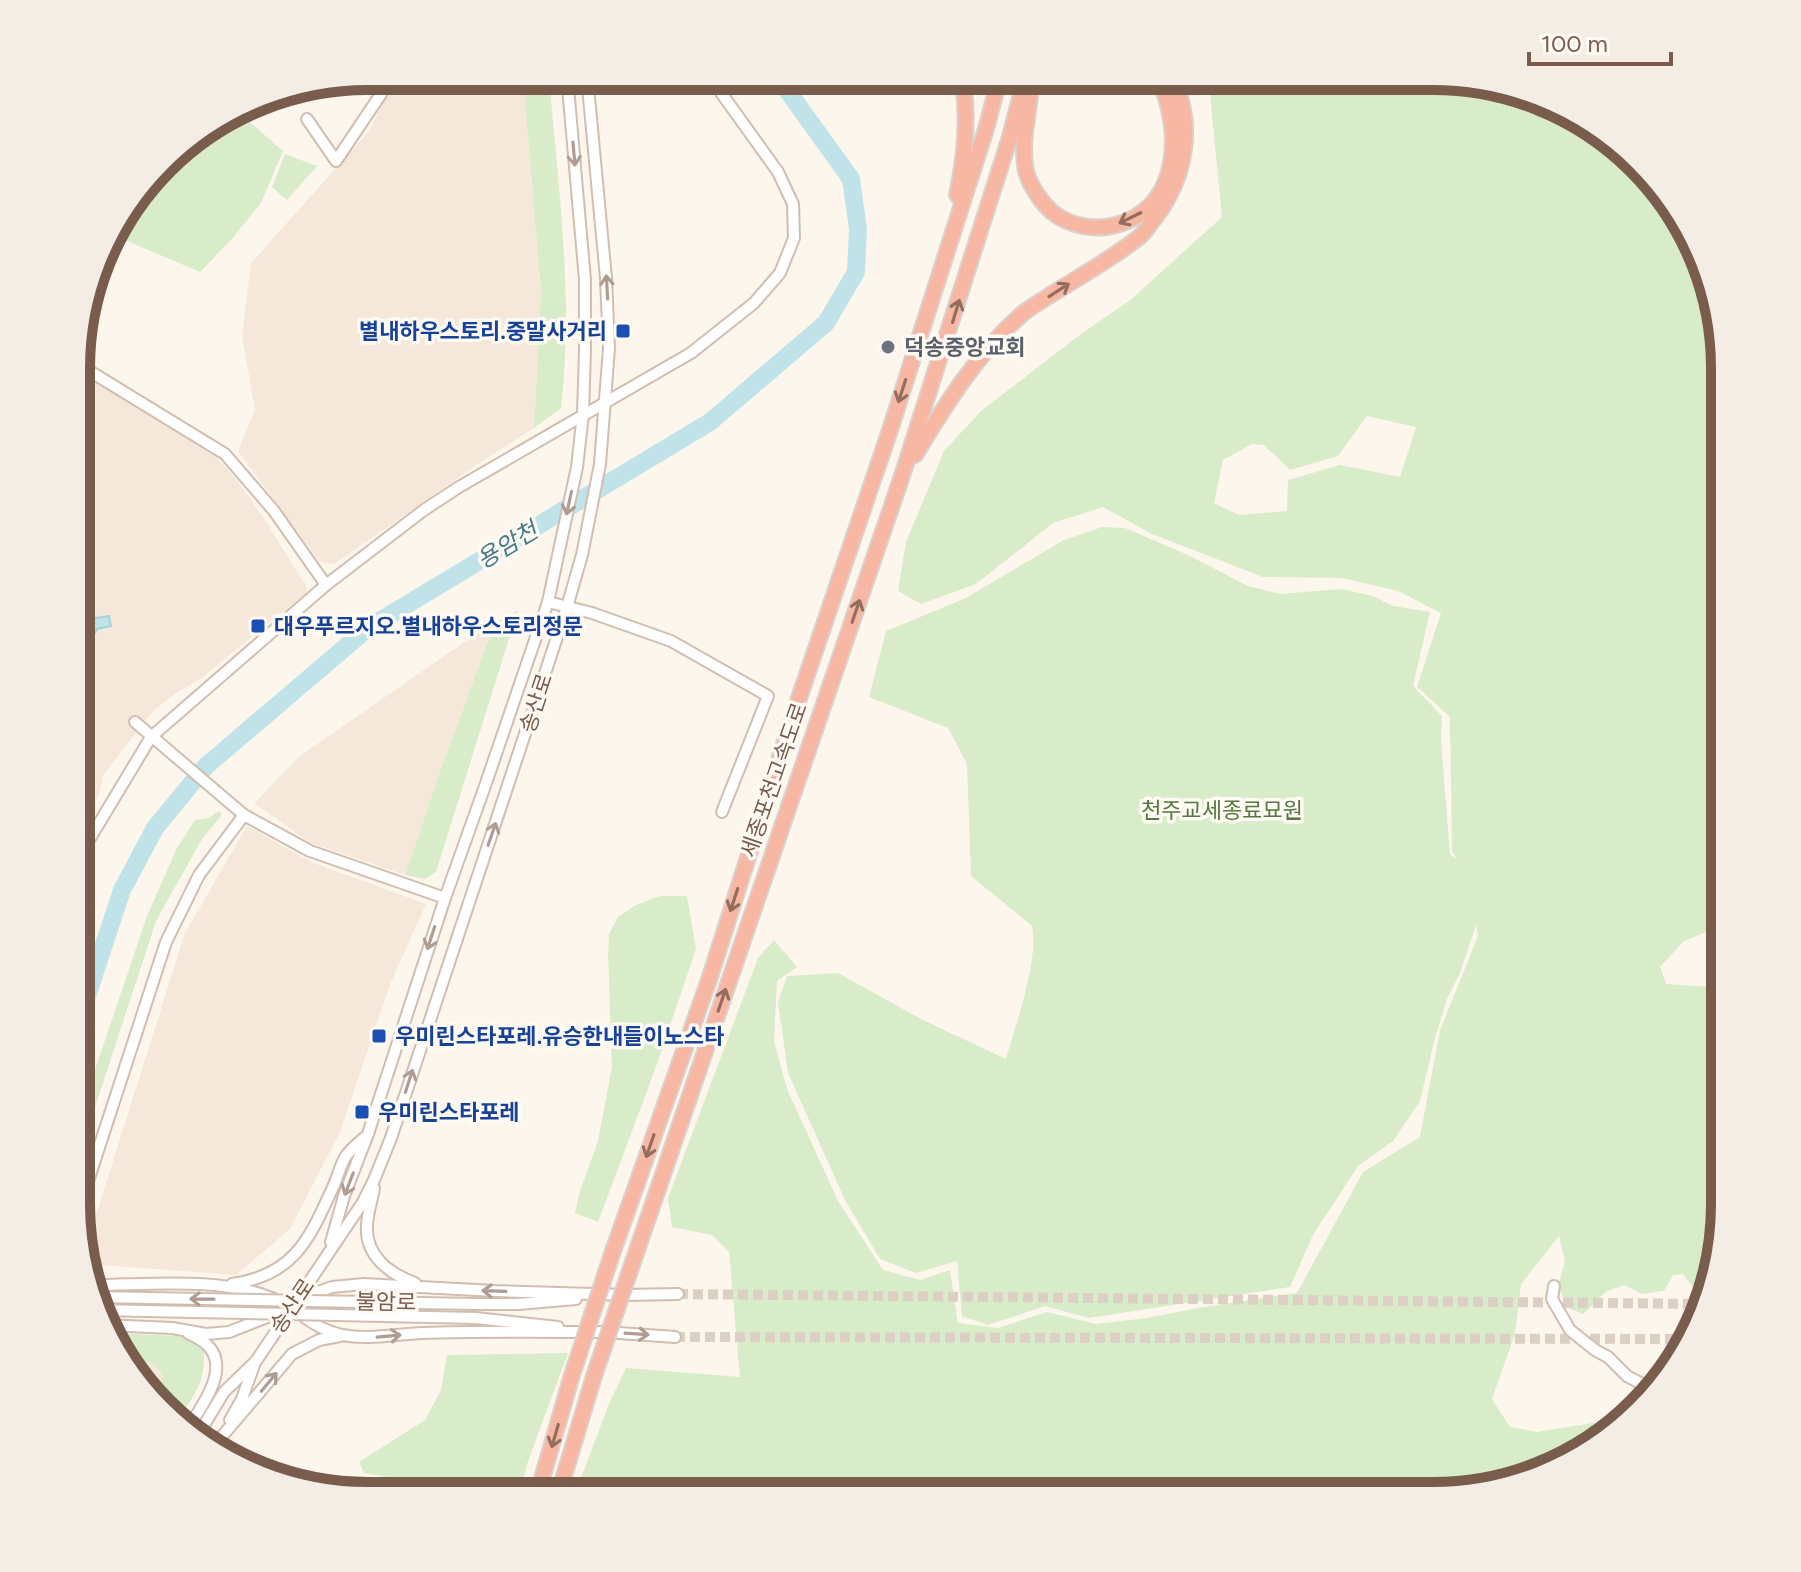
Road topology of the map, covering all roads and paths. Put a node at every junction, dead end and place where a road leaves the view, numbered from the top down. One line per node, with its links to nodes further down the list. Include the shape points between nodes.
1 (381, 90): 11 (street, via 336,161)
2 (568, 90): 15 (street, 송산로, one-way to 15, via 585,280)
3 (588, 90): 14 (street, 송산로, one-way to 3, via 606,278)
4 (719, 90): 14 (street, via 778,172 793,204 794,238 780,273 754,303 691,353)
5 (964, 91): 12 (highway, via 962,171)
6 (996, 91): 12 (highway, 세종포천고속도로)
7 (1024, 91): 16 (highway, 세종포천고속도로, one-way to 7)
8 (1027, 91): 9 (highway, one-way to 8, via 1173,129 1167,176 1152,204 1107,228 1079,225 1057,215 1038,196 1024,157)
9 (1163, 91)
10 (1177, 91): 16 (highway, one-way to 10, via 987,348 1024,312 1141,236 1162,209 1177,182 1185,148)
11 (307, 119)
12 (944, 262): 50 (highway, 세종포천고속도로, one-way to 50, bridge, via 709,980 572,1375)
13 (90, 371): 17 (street, via 225,454 274,511)
14 (605, 402): 15 (street); 19 (street, 송산로, via 600,464)
15 (583, 414): 17 (street, via 424,510); 18 (street, 송산로, one-way to 18)
16 (902, 476): 51 (highway, 세종포천고속도로, one-way to 16, bridge)
17 (326, 585): 21 (street)
18 (548, 602): 19 (street); 25 (street, 송산로)
19 (567, 607): 22 (street, via 671,641 768,696); 28 (street, 송산로, one-way to 19)
20 (135, 722): 21 (street)
21 (151, 737): 23 (street); 24 (street)
22 (722, 812)
23 (244, 815): 25 (street, via 310,851); 27 (street, via 199,875 166,942)
24 (91, 837)
25 (445, 898): 26 (street, 송산로, one-way to 26)
26 (368, 1134): 29 (street, 송산로, one-way to 29); 31 (street, via 347,1155 315,1226 295,1256 269,1274)
27 (91, 1172)
28 (374, 1180): 29 (street, 송산로); 33 (street, via 367,1226 371,1250 388,1271)
29 (329, 1251): 37 (street, 송산로)
30 (102, 1285): 31 (street)
31 (222, 1285): 37 (street)
32 (1554, 1286): 45 (street, via 1552,1299 1570,1330)
33 (429, 1288): 35 (street, one-way to 33); 37 (street, via 332,1287)
34 (678, 1294): 35 (street, 불암로)
35 (628, 1295): 36 (street, 불암로, one-way to 36, bridge, via 518,1304)
36 (106, 1297)
37 (292, 1307): 40 (street, via 229,1332); 42 (street, via 325,1331); 44 (street, 송산로)
38 (111, 1310): 41 (street, 불암로, bridge, via 476,1318)
39 (119, 1326): 40 (street)
40 (187, 1332): 46 (street, via 207,1344 216,1361 215,1381)
41 (606, 1332): 42 (street, one-way to 41); 43 (street, 불암로, one-way to 43)
42 (346, 1335): 49 (street, one-way to 42, via 292,1354 319,1340)
43 (675, 1337)
44 (256, 1361): 47 (street, 송산로, via 224,1392); 48 (street, 송산로)
45 (1644, 1384)
46 (194, 1419)
47 (203, 1427)
48 (219, 1438)
49 (220, 1439)
50 (541, 1482)
51 (562, 1482)

